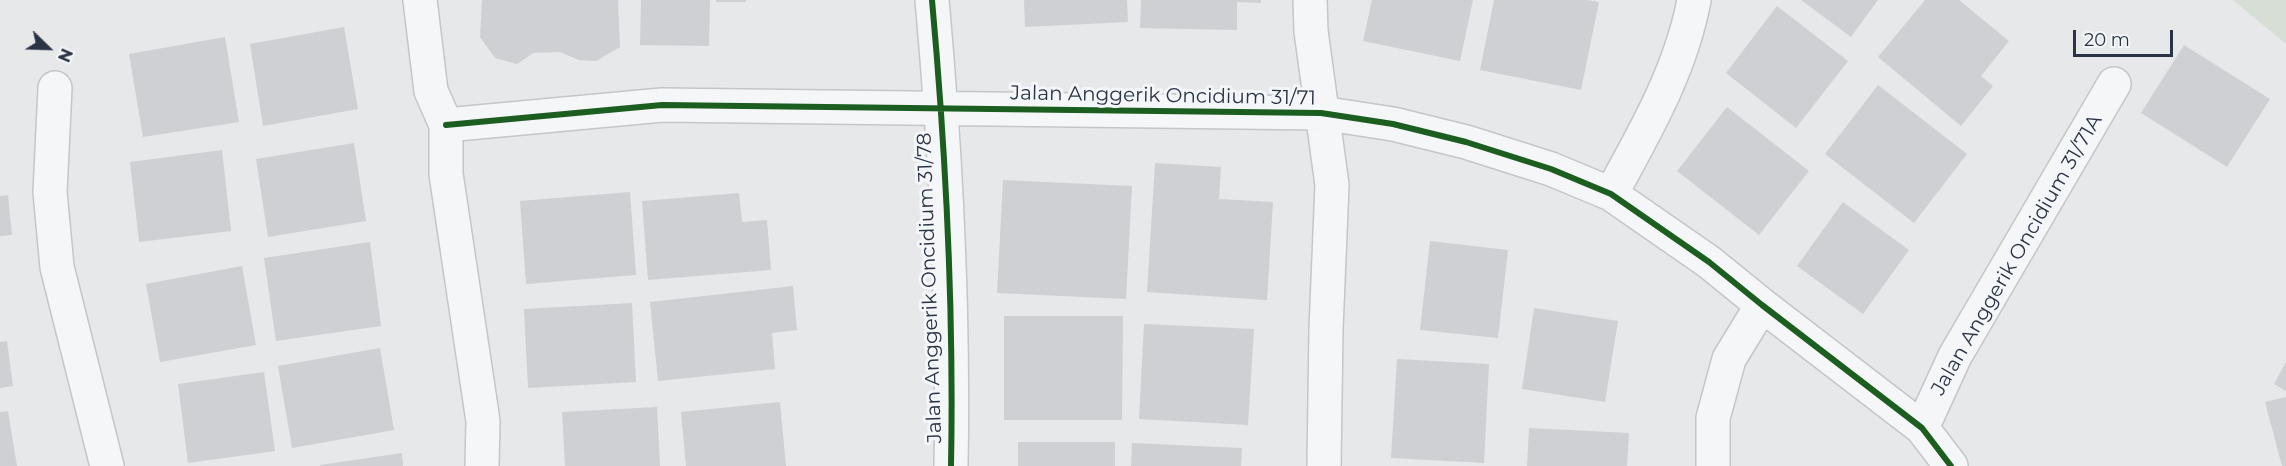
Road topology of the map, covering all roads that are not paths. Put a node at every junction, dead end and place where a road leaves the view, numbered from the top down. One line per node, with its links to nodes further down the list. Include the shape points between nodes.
1 (420, 0): 9 (street, via 431,91)
2 (932, 0): 7 (street, Jalan Anggerik Oncidium 31/78)
3 (1310, 0): 8 (street)
4 (1694, 0): 10 (street, via 1689,31 1658,107)
5 (2114, 84): 12 (street, Jalan Anggerik Oncidium 31/71A, via 1954,356)
6 (55, 88): 13 (street, via 50,192 57,267)
7 (941, 110): 8 (street, Jalan Anggerik Oncidium 31/71); 9 (street, Jalan Anggerik Oncidium 31/71, via 662,105); 15 (street, Jalan Anggerik Oncidium 31/78, via 946,173)
8 (1321, 113): 10 (street, Jalan Anggerik Oncidium 31/71, via 1393,124 1466,142 1551,169); 16 (street, via 1332,185)
9 (446, 125): 14 (street, via 446,174 483,421)
10 (1611, 194): 11 (street, Jalan Anggerik Oncidium 31/71, via 1709,262)
11 (1762, 305): 12 (street, Jalan Anggerik Oncidium 31/71); 17 (street, via 1729,359 1713,418)
12 (1922, 428): 18 (street, Jalan Anggerik Oncidium 31/71)
13 (107, 466)
14 (482, 466)
15 (951, 466)
16 (1324, 466)
17 (1713, 466)
18 (1951, 466)

